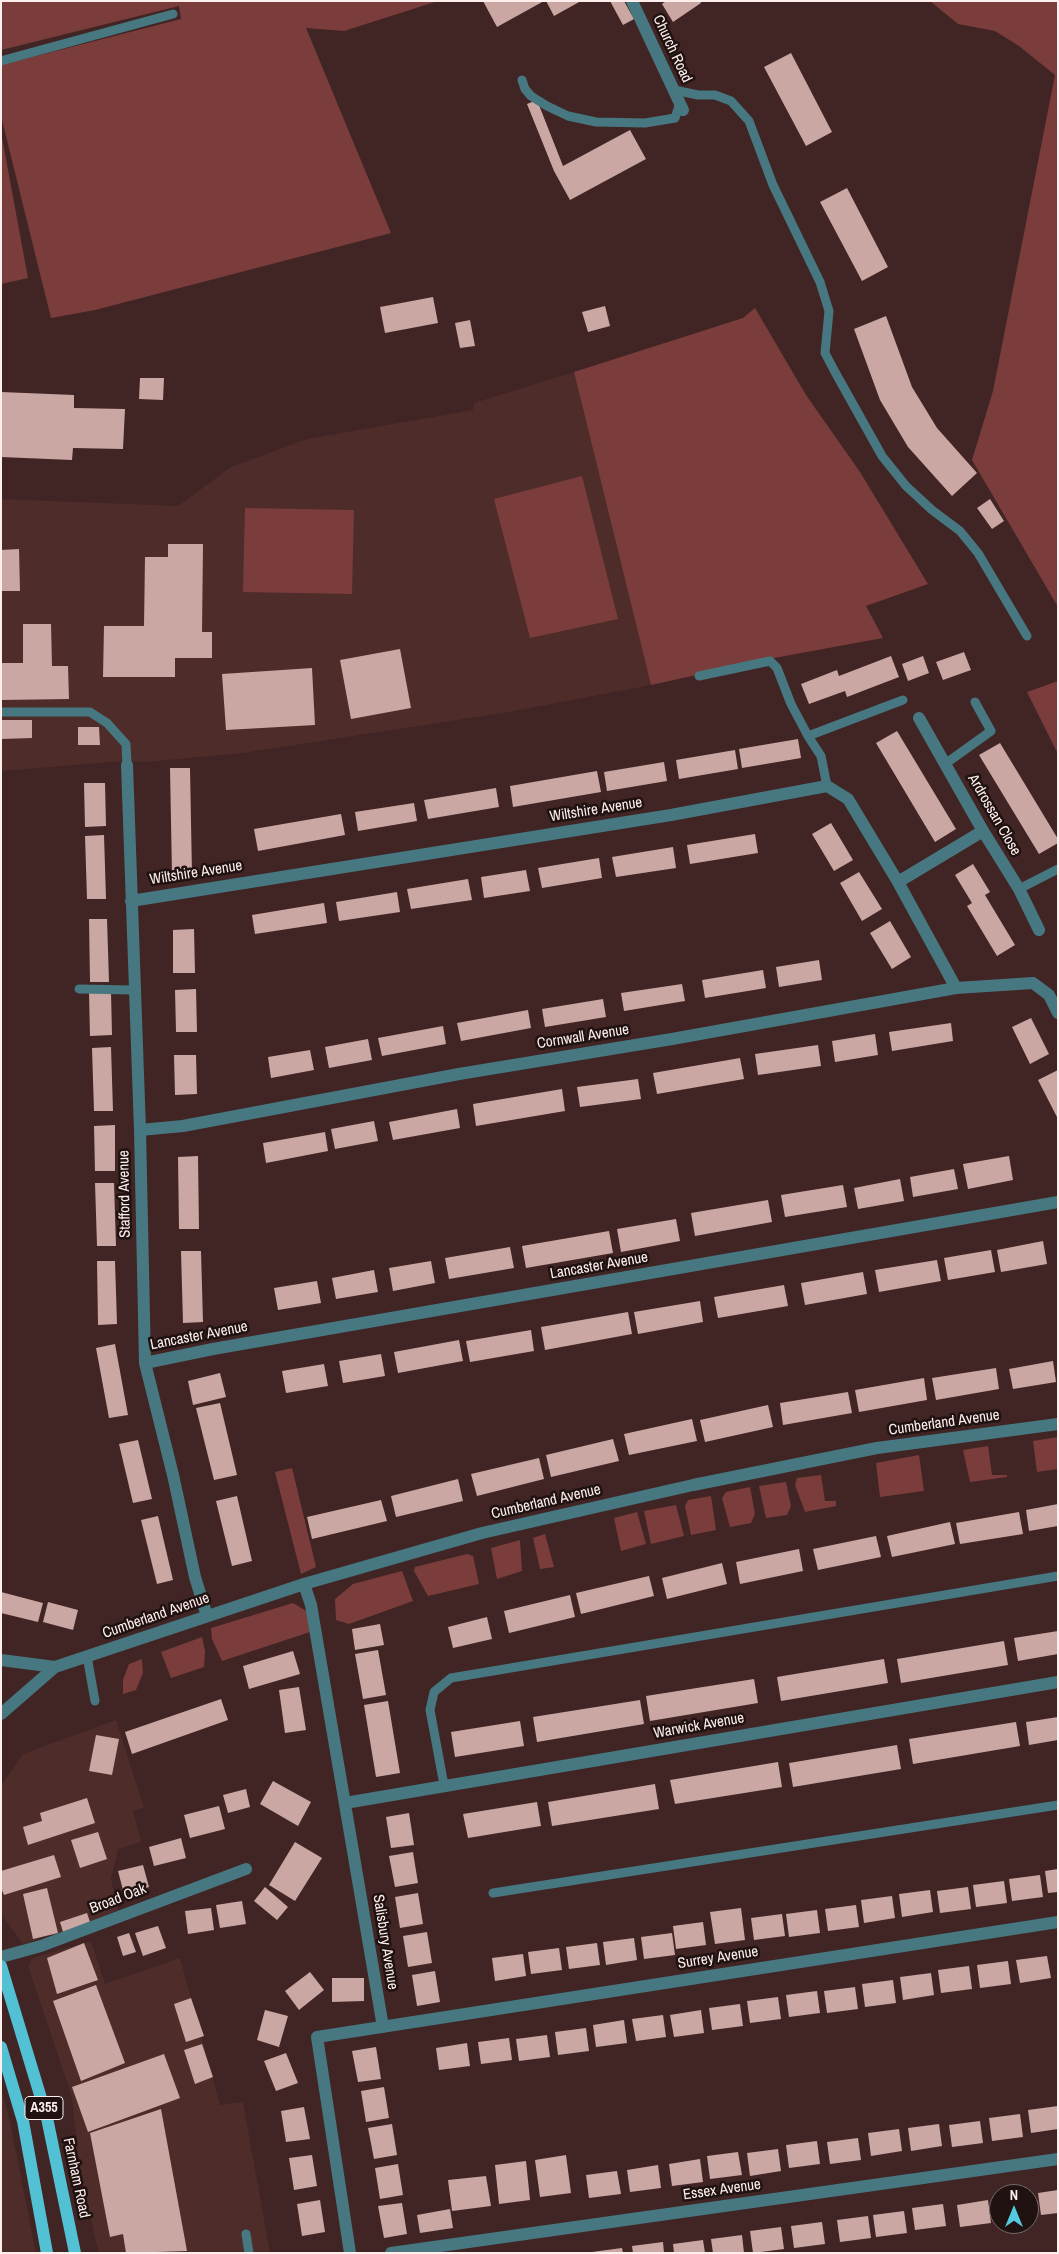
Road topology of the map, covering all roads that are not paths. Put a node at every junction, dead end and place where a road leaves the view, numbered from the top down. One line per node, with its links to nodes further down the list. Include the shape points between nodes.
1 (632, 1): 5 (street, Church Road)
2 (173, 14): 3 (lane)
3 (1, 60)
4 (522, 80): 6 (lane, via 531,96 547,106 568,116 596,122 645,123 675,118)
5 (674, 90): 6 (street, Church Road); 7 (lane, via 715,95 731,101 749,121 773,185 820,282 829,310 825,353 844,389 888,464 906,486 960,531 978,553)
6 (681, 106)
7 (1027, 636)
8 (699, 676): 13 (lane, via 770,661 777,668)
9 (903, 700): 13 (lane)
10 (975, 702): 14 (lane, via 991,731)
11 (1, 712): 15 (lane, via 90,712 107,723 126,744)
12 (919, 718): 14 (street, Ardrossan Close)
13 (808, 736): 16 (lane, via 821,756)
14 (945, 764): 17 (street, Ardrossan Close)
15 (127, 765): 21 (street, Stafford Avenue)
16 (827, 786): 19 (street, via 848,799); 21 (street, Wiltshire Avenue, via 671,815)
17 (983, 831): 19 (street); 20 (street, Ardrossan Close)
18 (1058, 869): 20 (lane)
19 (898, 882): 23 (street)
20 (1019, 890): 22 (street, Ardrossan Close)
21 (131, 900): 25 (street, Stafford Avenue)
22 (1039, 930)
23 (956, 988): 26 (street, Cornwall Avenue, via 1033,983 1049,995); 27 (street, Cornwall Avenue, via 459,1074 183,1126)
24 (79, 989): 25 (lane)
25 (134, 990): 27 (street, Stafford Avenue)
26 (1058, 1013)
27 (140, 1130): 29 (street, Stafford Avenue)
28 (1058, 1202): 29 (street, Lancaster Avenue)
29 (145, 1363): 33 (street, Stafford Avenue)
30 (1058, 1424): 32 (street, Cumberland Avenue, via 877,1448 693,1485 482,1533)
31 (1058, 1576): 40 (lane, via 451,1678 434,1692 430,1710)
32 (304, 1584): 33 (street, Cumberland Avenue); 41 (street, Salisbury Avenue, via 311,1605)
33 (206, 1616): 34 (street, Cumberland Avenue)
34 (87, 1656): 36 (street, Cumberland Avenue); 38 (lane)
35 (1, 1660): 36 (street, Cumberland Avenue)
36 (55, 1667): 39 (street, Cumberland Avenue)
37 (1058, 1682): 40 (street, Warwick Avenue)
38 (95, 1700)
39 (1, 1714)
40 (444, 1786): 41 (street, Warwick Avenue)
41 (345, 1802): 48 (street, Salisbury Avenue)
42 (1058, 1804): 44 (lane)
43 (246, 1869): 46 (street, Broad Oak, via 41,1946)
44 (493, 1893)
45 (1058, 1922): 48 (street, Surrey Avenue)
46 (1, 1957)
47 (1, 1966): 53 (main road, Farnham Road / A355, via 47,2118)
48 (383, 2027): 55 (street, via 317,2037)
49 (1, 2047): 52 (main road, A355, via 23,2122)
50 (1058, 2158): 56 (street, Essex Avenue)
51 (246, 2234): 54 (lane)
52 (47, 2253)
53 (75, 2253)
54 (250, 2253)
55 (350, 2253)
56 (391, 2253)

